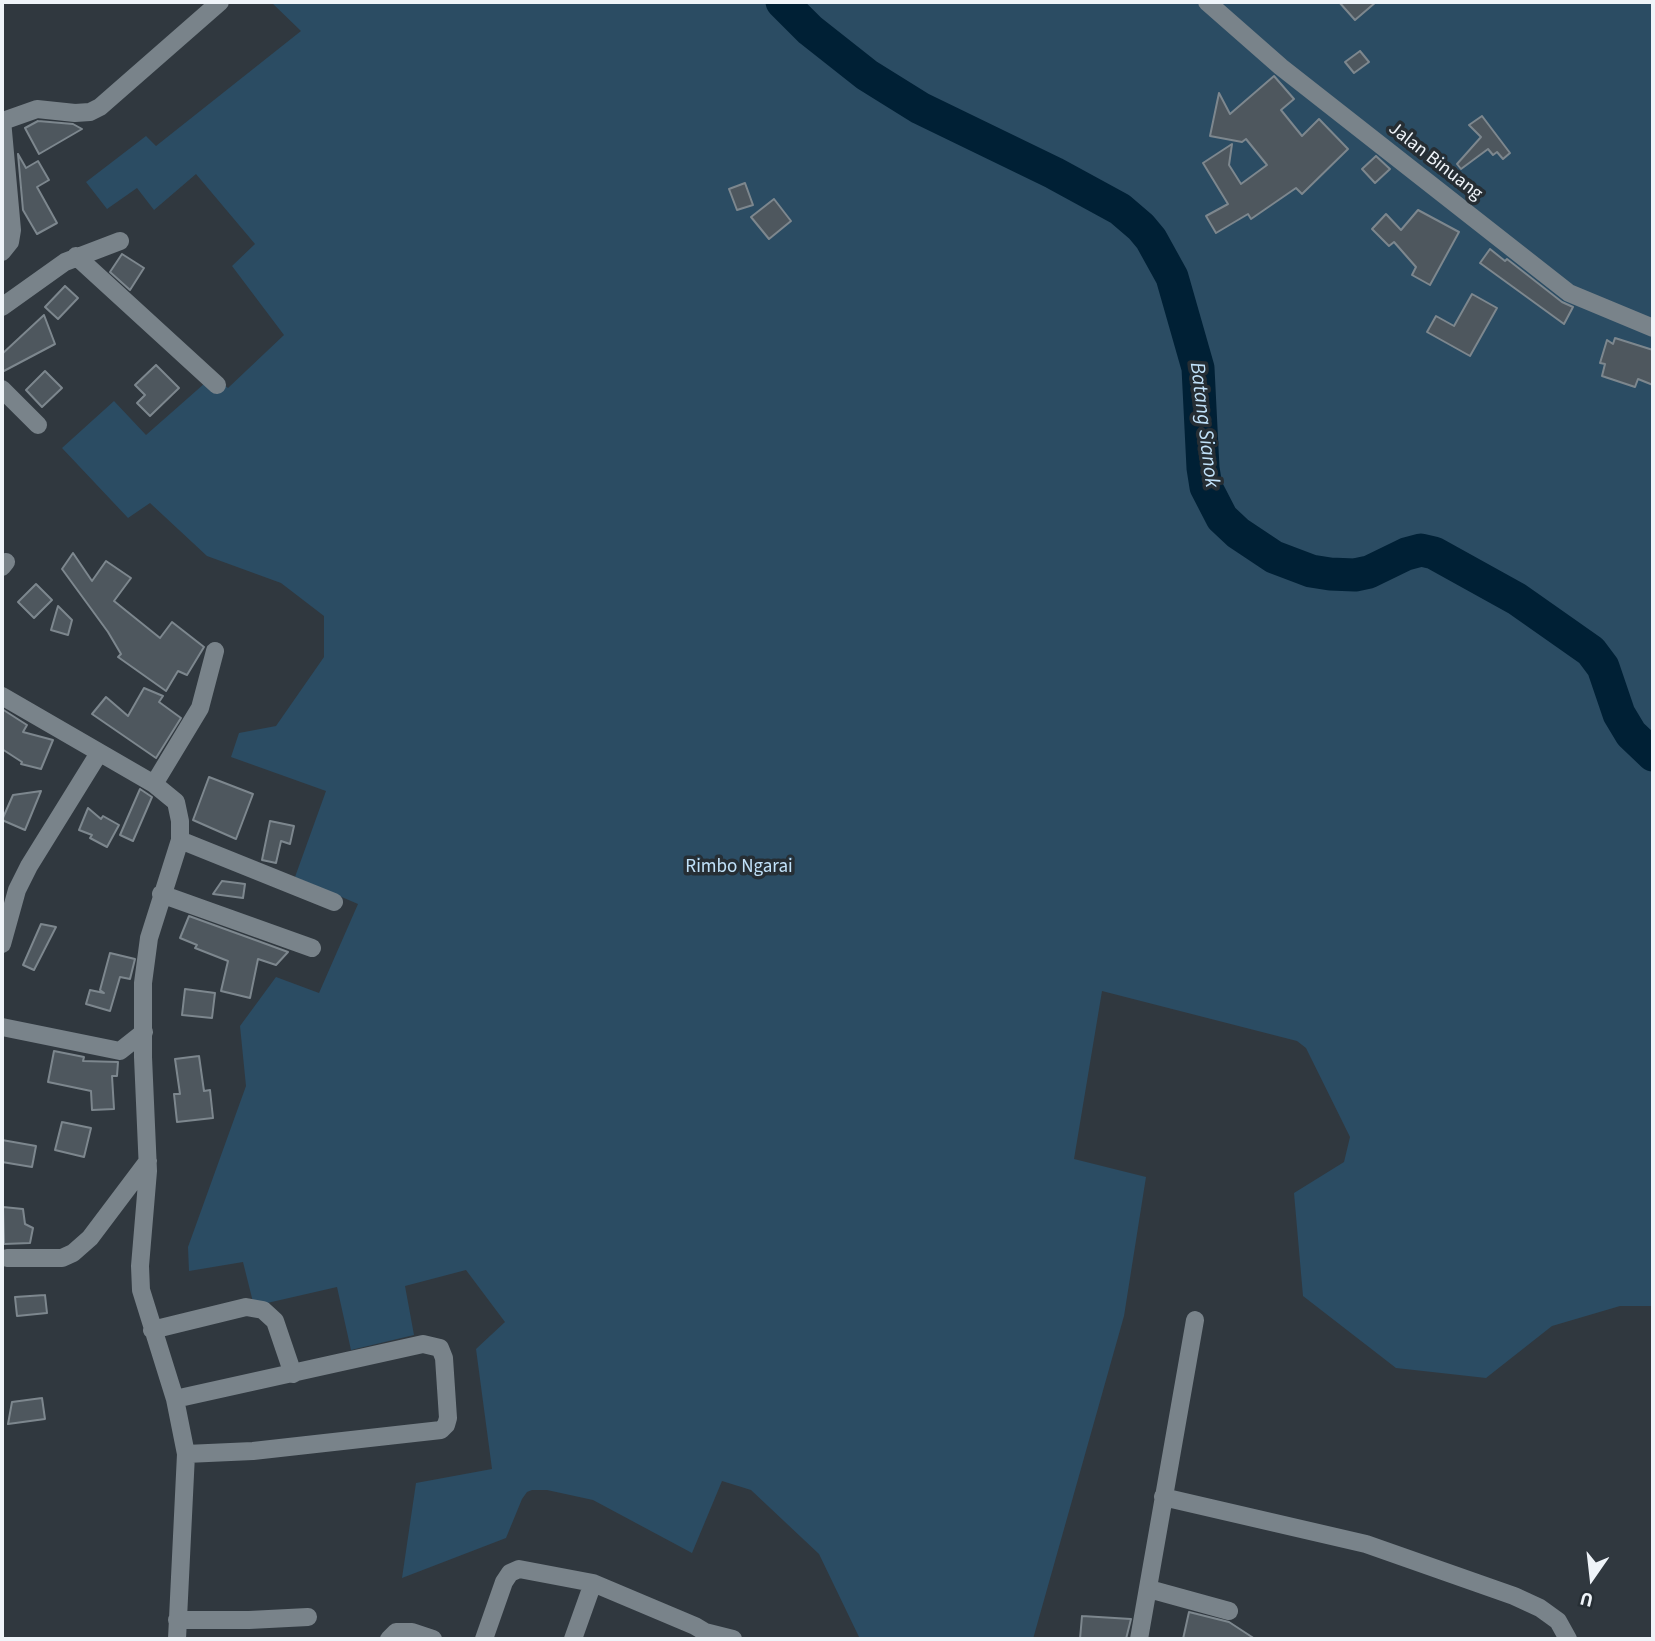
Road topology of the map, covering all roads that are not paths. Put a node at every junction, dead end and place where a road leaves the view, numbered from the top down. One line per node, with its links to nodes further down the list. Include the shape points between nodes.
1 (220, 2): 3 (street, via 100,107 75,113 37,108)
2 (1207, 2): 8 (street, Jalan Binuang, via 1312,92 1569,293)
3 (3, 121): 5 (street, via 12,230)
4 (120, 241): 6 (street)
5 (2, 251)
6 (76, 256): 7 (street); 9 (street)
7 (2, 307)
8 (1653, 328)
9 (217, 385)
10 (2, 389): 11 (street)
11 (38, 425)
12 (215, 650): 15 (street, via 200,708)
13 (2, 696): 14 (street)
14 (99, 753): 15 (street); 19 (street, via 29,866)
15 (154, 784): 16 (street, via 176,802)
16 (180, 840): 17 (street); 18 (street)
17 (162, 894): 20 (street); 22 (street, via 149,938)
18 (334, 902)
19 (2, 944)
20 (312, 948)
21 (2, 1027): 23 (street)
22 (144, 1032): 23 (street); 24 (street)
23 (120, 1051): 24 (street)
24 (143, 1057): 25 (street)
25 (148, 1161): 26 (street, via 90,1238 73,1253 62,1258); 28 (street, via 139,1266)
26 (7, 1258)
27 (1195, 1320): 32 (street)
28 (152, 1330): 29 (street, via 246,1307 263,1310 275,1321); 30 (street)
29 (293, 1374): 30 (street); 31 (street, via 423,1344 440,1348 446,1425 434,1432)
30 (175, 1399): 31 (street)
31 (186, 1454): 37 (street)
32 (1164, 1497): 34 (street); 46 (street, via 1366,1544 1514,1596 1558,1621)
33 (593, 1583): 38 (street, via 695,1626); 42 (street, via 519,1569 510,1573); 43 (street)
34 (1149, 1589): 35 (street); 45 (street)
35 (1229, 1611)
36 (308, 1617): 37 (street)
37 (177, 1620): 39 (street)
38 (705, 1636): 44 (street)
39 (177, 1639)
40 (389, 1639): 41 (street, via 396,1632 412,1632)
41 (433, 1639)
42 (484, 1639)
43 (573, 1639)
44 (733, 1639)
45 (1139, 1639)
46 (1568, 1639)

